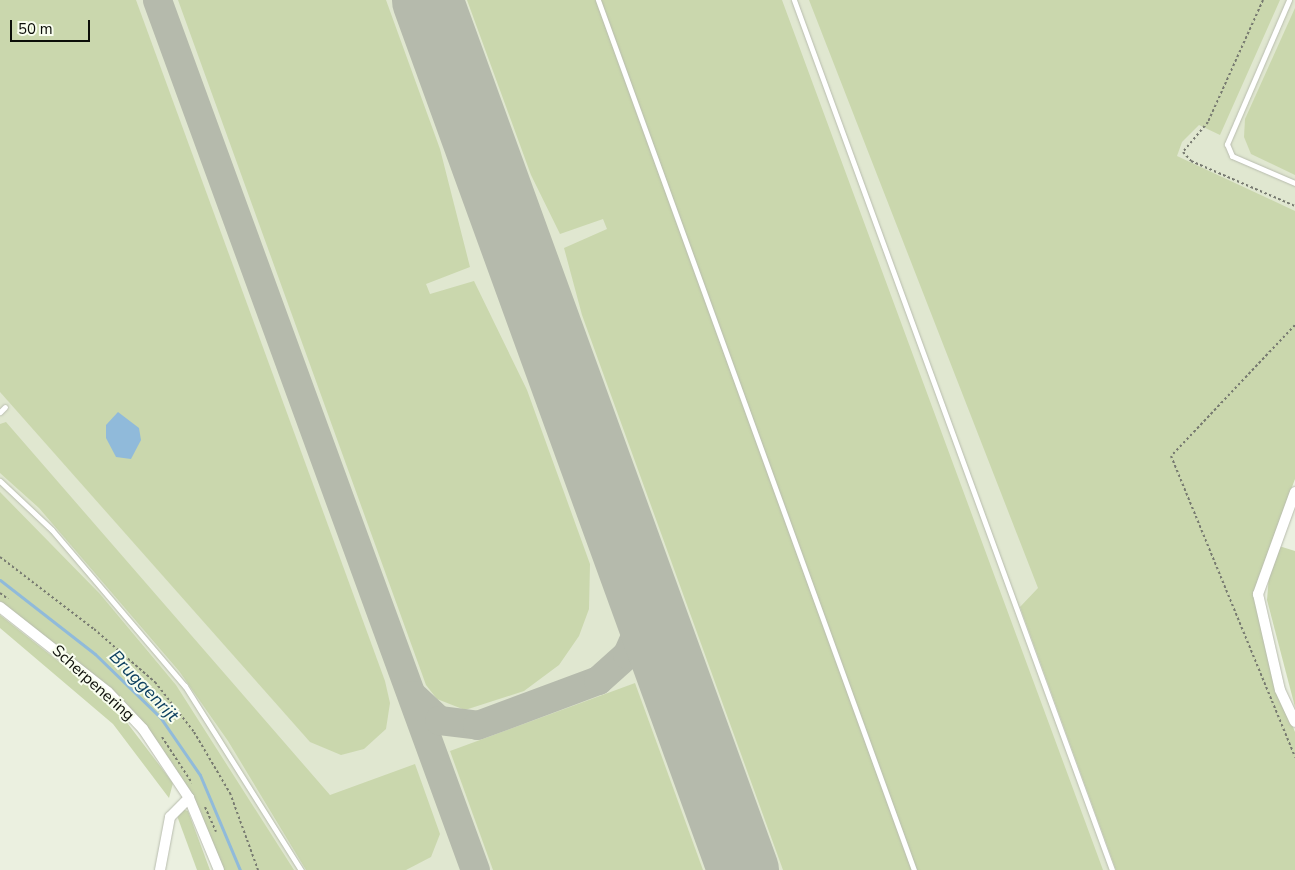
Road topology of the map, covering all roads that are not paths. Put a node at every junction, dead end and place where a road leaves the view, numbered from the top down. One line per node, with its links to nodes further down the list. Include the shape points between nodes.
1 (598, 0): 15 (lane)
2 (794, 0): 16 (lane)
3 (1289, 0): 4 (lane, via 1227,144 1232,156)
4 (1295, 183)
5 (5, 407): 6 (lane)
6 (0, 412)
7 (0, 481): 14 (lane, via 52,530 185,686)
8 (1295, 492): 10 (street, via 1258,594 1280,690)
9 (0, 607): 11 (street, Scherpenering, via 125,708 158,748)
10 (1295, 722)
11 (189, 798): 12 (street, via 170,817); 13 (street, Scherpenering)
12 (160, 870)
13 (219, 870)
14 (301, 870)
15 (914, 870)
16 (1112, 870)

